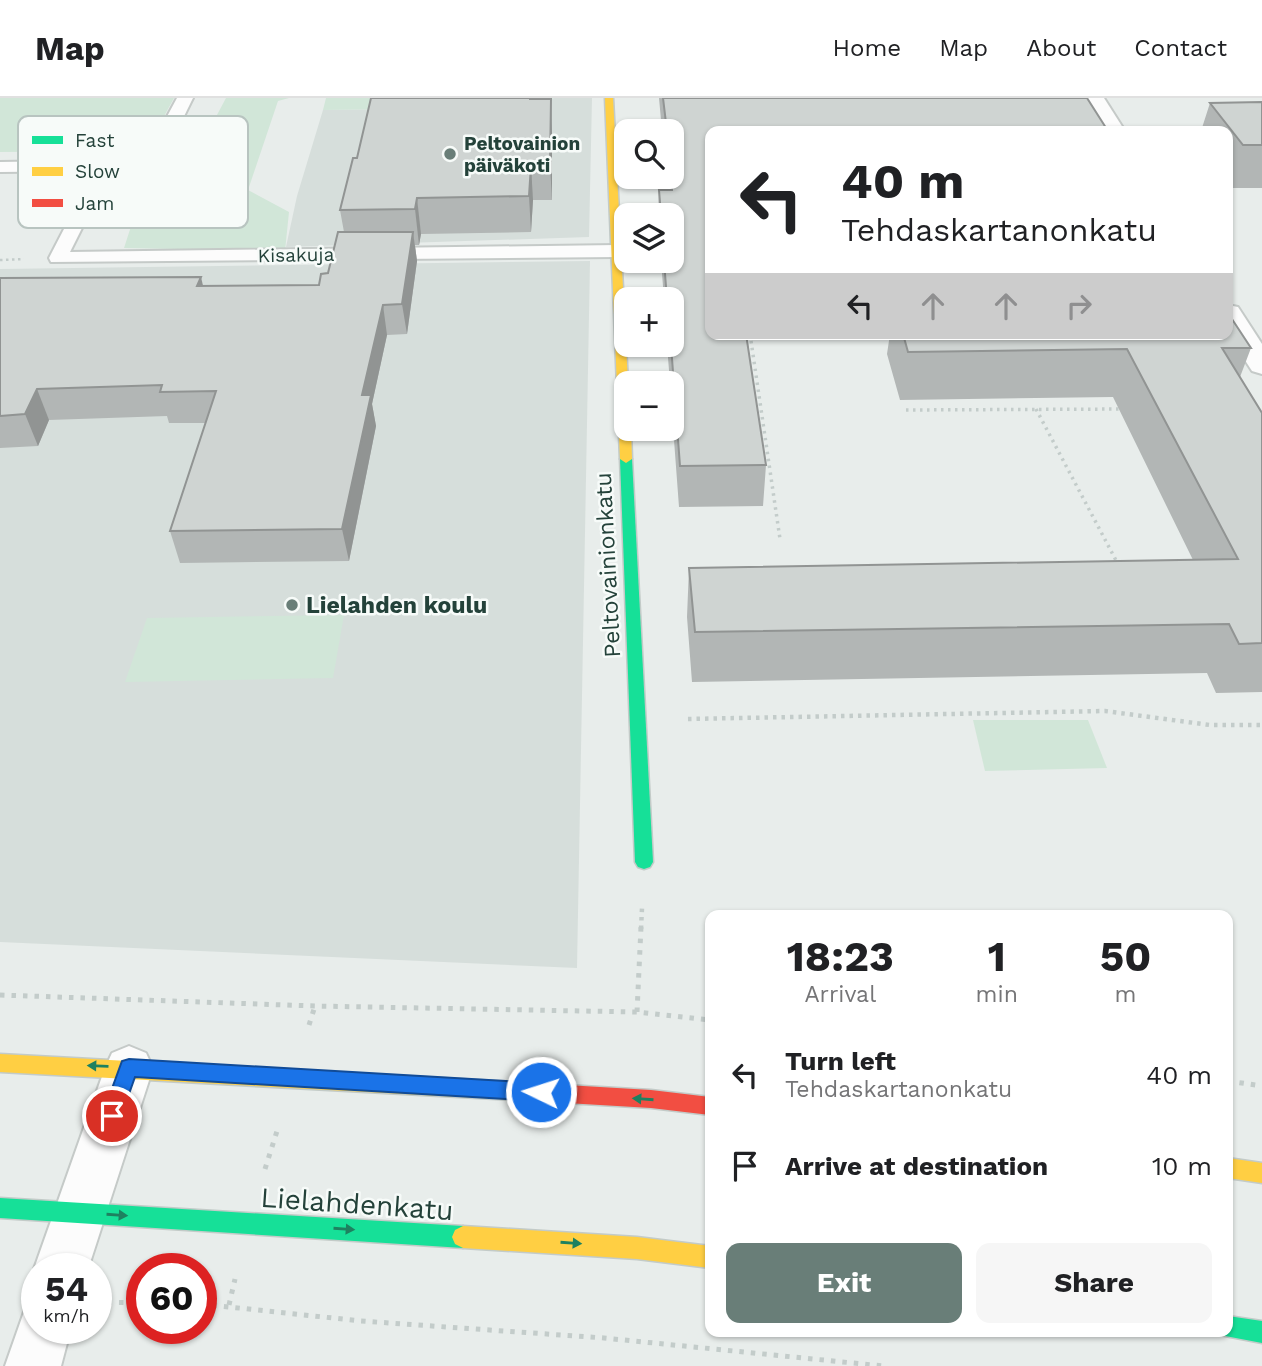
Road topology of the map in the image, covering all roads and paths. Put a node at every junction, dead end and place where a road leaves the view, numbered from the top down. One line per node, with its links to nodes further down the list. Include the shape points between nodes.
1 (185, 98): 4 (lane)
2 (609, 98): 8 (street, Peltovainionkatu)
3 (1093, 98): 5 (street)
4 (175, 116)
5 (1111, 126)
6 (0, 166): 7 (lane)
7 (18, 166)
8 (614, 203)
9 (73, 228): 10 (lane, Kisakuja, via 58,258)
10 (614, 251)
11 (618, 273): 20 (street, Peltovainionkatu)
12 (1233, 321): 14 (street)
13 (751, 340): 18 (path)
14 (1262, 365)
15 (1036, 409): 16 (path); 17 (path); 19 (path)
16 (1129, 409)
17 (906, 410)
18 (780, 540)
19 (1119, 567)
20 (638, 720): 21 (path, via 1105,711 1210,725); 22 (street, Peltovainionkatu)
21 (1262, 725)
22 (644, 862): 25 (path)
23 (0, 995): 24 (path)
24 (314, 1006): 25 (path); 29 (path)
25 (637, 1012): 26 (path)
26 (705, 1019)
27 (0, 1063): 28 (street, one-way to 27)
28 (129, 1068): 29 (street); 36 (street)
29 (293, 1077): 32 (street, one-way to 29); 37 (path)
30 (1233, 1083): 31 (path)
31 (1262, 1086)
32 (705, 1105)
33 (1233, 1169): 34 (street)
34 (1262, 1173)
35 (0, 1208): 36 (street, Lielahdenkatu)
36 (79, 1212): 37 (street, Lielahdenkatu, one-way to 37); 38 (street)
37 (249, 1223): 39 (street, Lielahdenkatu, one-way to 39); 41 (path)
38 (66, 1253)
39 (705, 1255)
40 (217, 1305): 41 (path)
41 (229, 1305): 46 (path, via 361,1321 604,1338)
42 (1233, 1328): 43 (street)
43 (1262, 1332)
44 (39, 1344): 45 (street)
45 (33, 1366)
46 (883, 1366)

